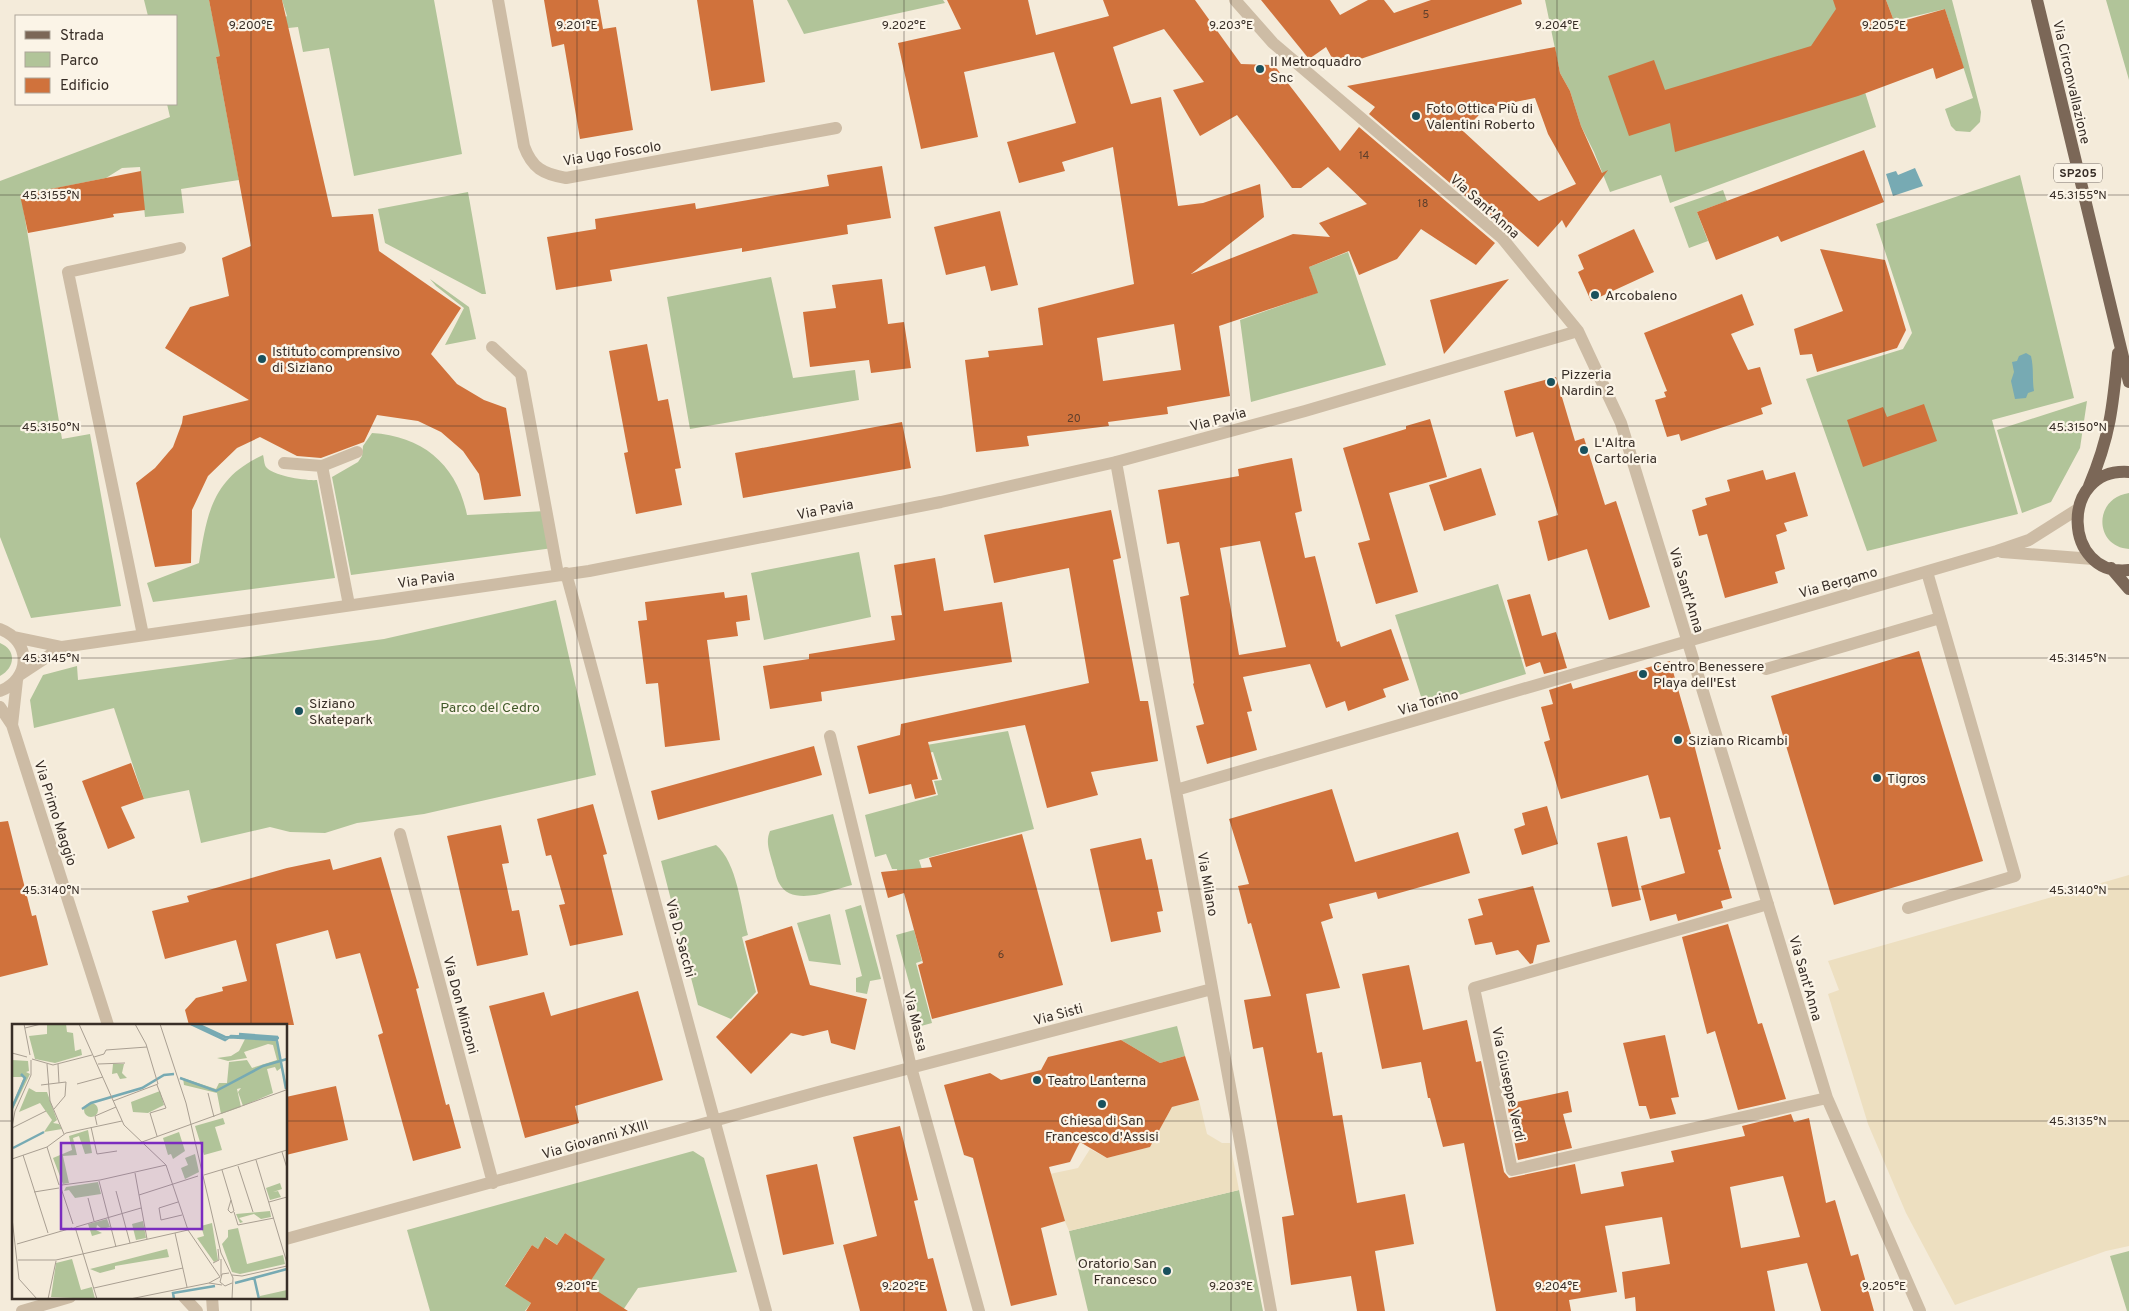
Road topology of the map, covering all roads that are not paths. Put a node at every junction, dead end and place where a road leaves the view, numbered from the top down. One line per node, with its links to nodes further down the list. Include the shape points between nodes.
1 (498, 0): 4 (street, Via Ugo Foscolo, via 524,146 537,168 547,174 566,178)
2 (1236, 0): 6 (street, Via Sant'Anna, via 1273,43 1502,238)
3 (2037, 0): 7 (main road, Via Circonvallazione / SP205)
4 (836, 128)
5 (180, 248): 27 (street, via 68,272)
6 (1578, 331): 11 (street, Via Pavia, via 1305,412); 29 (street, Via Sant'Anna, via 1621,424)
7 (2119, 346): 9 (main road, SP205); 15 (main road, SP205, via 2113,413 2103,453)
8 (492, 347): 22 (street, Via D. Sacchi, via 521,374)
9 (2129, 382)
10 (357, 452): 13 (street)
11 (1116, 462): 22 (street, Via Pavia, via 941,502); 37 (street, Via Milano)
12 (284, 463): 13 (street)
13 (322, 466): 24 (street)
14 (2129, 472): 15 (main road, SP205, via 2101,478)
15 (2087, 490): 16 (main road, SP205)
16 (2078, 509): 17 (street, Via Bergamo, via 2028,540); 18 (main road, SP205, via 2078,536)
17 (1997, 551): 18 (street, Via Bergamo); 21 (street, Via Bergamo)
18 (2093, 559): 19 (main road, SP205)
19 (2110, 568): 20 (main road, SP205); 23 (main road, SP205)
20 (2129, 570)
21 (1927, 572): 25 (street); 29 (street, Via Bergamo)
22 (562, 574): 24 (street, Via Pavia); 45 (street, Via D. Sacchi)
23 (2129, 589)
24 (349, 605): 27 (street, Via Pavia)
25 (1940, 618): 31 (street); 40 (street, via 2016,876)
26 (0, 629): 28 (street)
27 (143, 635): 30 (street, Via Pavia)
28 (14, 637): 30 (street, Via Pavia); 32 (street, Via Primo Maggio, via 22,649 24,662)
29 (1688, 642): 37 (street, Via Torino); 39 (street, Via Sant'Anna)
30 (62, 647): 32 (street, Via Pavia)
31 (1766, 669)
32 (19, 677): 33 (street, via 13,685); 35 (street, Via Primo Maggio)
33 (0, 691)
34 (0, 707): 35 (street, Via Primo Maggio)
35 (12, 725): 42 (street, Via Primo Maggio)
36 (830, 736): 43 (street, Via Massa)
37 (1176, 790): 41 (street, Via Milano)
38 (400, 834): 46 (street, Via Don Minzoni)
39 (1768, 904): 44 (street, Via Sant'Anna); 44 (street, Via Giuseppe Verdi, via 1474,988 1512,1170)
40 (1908, 908)
41 (1212, 989): 43 (street, Via Sisti); 56 (street, Via Milano)
42 (108, 1024)
43 (911, 1067): 45 (street, Via Giovanni XXIII); 55 (street, Via Massa)
44 (1827, 1098): 57 (street, Via Sant'Anna)
45 (716, 1120): 46 (street, Via Giovanni XXIII); 54 (street, Via D. Sacchi)
46 (494, 1183): 47 (street, Via Giovanni XXIII)
47 (288, 1237)
48 (67, 1298): 51 (street)
49 (185, 1298): 52 (street)
50 (212, 1298): 53 (street)
51 (22, 1311)
52 (197, 1311)
53 (213, 1311)
54 (766, 1311)
55 (979, 1311)
56 (1271, 1311)
57 (1920, 1311)

